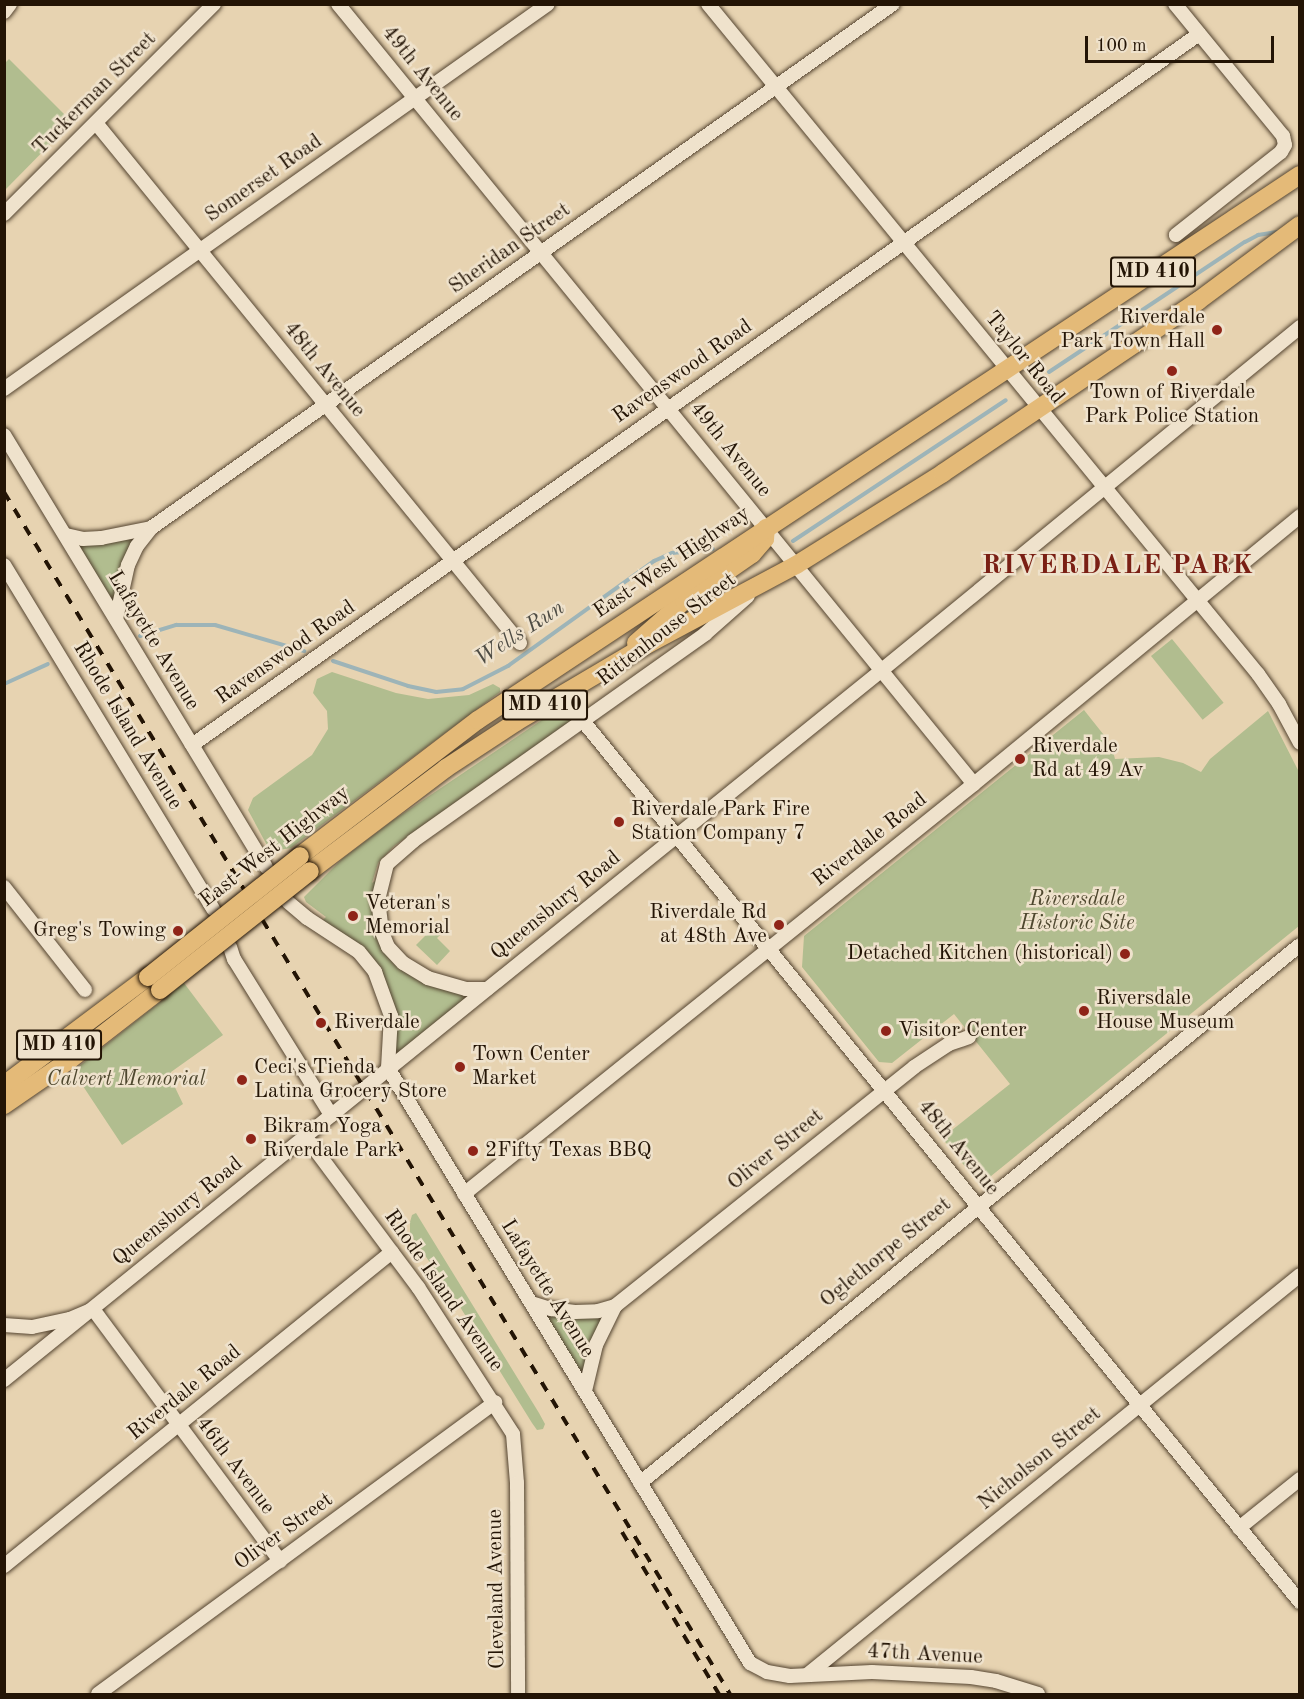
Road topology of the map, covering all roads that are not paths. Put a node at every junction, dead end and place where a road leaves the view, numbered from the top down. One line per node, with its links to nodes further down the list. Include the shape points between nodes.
1 (10, 4): 8 (street)
2 (214, 4): 12 (street, Tuckerman Street)
3 (338, 4): 11 (street, 49th Avenue)
4 (548, 4): 11 (street, Somerset Road)
5 (708, 4): 10 (street, Taylor Road)
6 (893, 4): 10 (street, Sheridan Street)
7 (1175, 4): 9 (street)
8 (4, 12)
9 (1199, 34): 16 (street, via 1283,136 1285,145); 17 (street, Ravenswood Road)
10 (776, 87): 17 (street, Taylor Road); 19 (street, Sheridan Street)
11 (415, 99): 18 (street, Somerset Road); 19 (street, 49th Avenue)
12 (96, 123): 14 (street, Tuckerman Street); 18 (street, 48th Avenue)
13 (1299, 175): 21 (main road, East-West Highway / MD 410)
14 (4, 214)
15 (1299, 225): 25 (main road, East-West Highway / MD 410, via 1238,272)
16 (1176, 235)
17 (903, 243): 21 (street, Taylor Road); 24 (street, Ravenswood Road)
18 (200, 251): 22 (street, Somerset Road); 23 (street, 48th Avenue)
19 (541, 253): 23 (street, Sheridan Street); 24 (street, 49th Avenue)
20 (1299, 327): 27 (street, Queensbury Road)
21 (1007, 370): 25 (street, Taylor Road); 30 (main road, East-West Highway / MD 410)
22 (4, 389)
23 (326, 405): 29 (street, Sheridan Street); 32 (street, 48th Avenue)
24 (668, 408): 30 (street, 49th Avenue); 32 (street, Ravenswood Road)
25 (1039, 409): 27 (street, Taylor Road); 34 (main road, East-West Highway / MD 410)
26 (4, 435): 31 (street, Lafayette Avenue)
27 (1104, 489): 36 (street, Taylor Road); 39 (street, Queensbury Road)
28 (1299, 516): 36 (street, Riverdale Road)
29 (151, 528): 31 (street, Sheridan Street, via 101,538); 37 (street, Sheridan Street, via 128,565)
30 (766, 528): 34 (street, 49th Avenue); 40 (main road, via 765,539 752,554 684,601); 46 (main road, East-West Highway / MD 410, via 478,720)
31 (66, 536): 37 (street, Lafayette Avenue)
32 (453, 561): 38 (street, 48th Avenue); 43 (street, Ravenswood Road)
33 (4, 565): 50 (street, Rhode Island Avenue)
34 (796, 565): 35 (main road, East-West Highway / MD 410); 39 (street, 49th Avenue)
35 (760, 584): 40 (main road, East-West Highway / MD 410); 41 (street, Rittenhouse Street, via 705,634)
36 (1195, 600): 42 (street, Taylor Road, via 1258,674); 44 (street, Riverdale Road)
37 (116, 619): 43 (street, Lafayette Avenue)
38 (520, 643)
39 (882, 670): 44 (street, 49th Avenue); 45 (street, Queensbury Road)
40 (602, 671): 46 (main road, East-West Highway / MD 410, via 446,768)
41 (583, 721): 45 (street, 48th Avenue); 53 (street, Rittenhouse Street, via 393,856 380,887 380,923)
42 (1299, 743)
43 (192, 745): 47 (street, Lafayette Avenue)
44 (974, 784): 54 (street, Riverdale Road)
45 (677, 836): 54 (street, 48th Avenue); 57 (street, Queensbury Road)
46 (305, 863): 56 (main road, East-West Highway / MD 410, bridge)
47 (267, 867)
48 (4, 887): 58 (street)
49 (288, 902): 55 (street)
50 (213, 909)
51 (1299, 945): 67 (street, Oglethorpe Street)
52 (230, 947): 64 (street)
53 (388, 948): 55 (street); 57 (street, via 428,978 466,990)
54 (768, 948): 62 (street, 48th Avenue); 66 (street, Riverdale Road)
55 (368, 962): 60 (street, via 381,981 391,1016)
56 (154, 983): 61 (main road, East-West Highway / MD 410); 63 (main road, East-West Highway / MD 410, via 71,1059)
57 (487, 989): 60 (street, Queensbury Road)
58 (85, 990)
59 (969, 1037): 62 (street, Oliver Street, via 935,1052)
60 (388, 1068): 64 (street, Queensbury Road); 66 (street, Lafayette Avenue)
61 (4, 1085)
62 (884, 1091): 67 (street, 48th Avenue); 71 (street, Oliver Street)
63 (4, 1105)
64 (331, 1115): 65 (street, Queensbury Road)
65 (305, 1136): 68 (street, Rhode Island Avenue); 72 (street, Queensbury Road)
66 (464, 1194): 70 (street, Lafayette Avenue)
67 (977, 1206): 77 (street, 48th Avenue); 81 (street, Oglethorpe Street)
68 (392, 1252): 76 (street, Rhode Island Avenue); 78 (street, Riverdale Road)
69 (1299, 1275): 77 (street, Nicholson Street)
70 (531, 1303): 71 (street, Oliver Street, via 575,1312); 75 (street, Lafayette Avenue)
71 (615, 1306): 75 (street, Oliver Street, via 596,1345)
72 (93, 1309): 73 (street, via 70,1319 32,1327); 74 (street, Queensbury Road); 78 (street, 46th Avenue)
73 (4, 1325)
74 (4, 1380)
75 (585, 1391): 81 (street, Lafayette Avenue)
76 (495, 1402): 80 (street, Rhode Island Avenue, via 513,1434); 83 (street, Oliver Street)
77 (1139, 1405): 82 (street, 48th Avenue); 86 (street, Nicholson Street)
78 (179, 1425): 83 (street, 46th Avenue); 84 (street, Riverdale Road)
79 (1299, 1479): 82 (street)
80 (517, 1483): 88 (street, Cleveland Avenue)
81 (640, 1483): 86 (street, Lafayette Avenue, via 750,1663 778,1675)
82 (1239, 1528): 85 (street, 48th Avenue)
83 (280, 1561): 87 (street, Oliver Street)
84 (4, 1566)
85 (1299, 1602)
86 (807, 1675): 89 (street, 47th Avenue, via 872,1672 962,1676 996,1681)
87 (98, 1695)
88 (518, 1695)
89 (1038, 1695)

